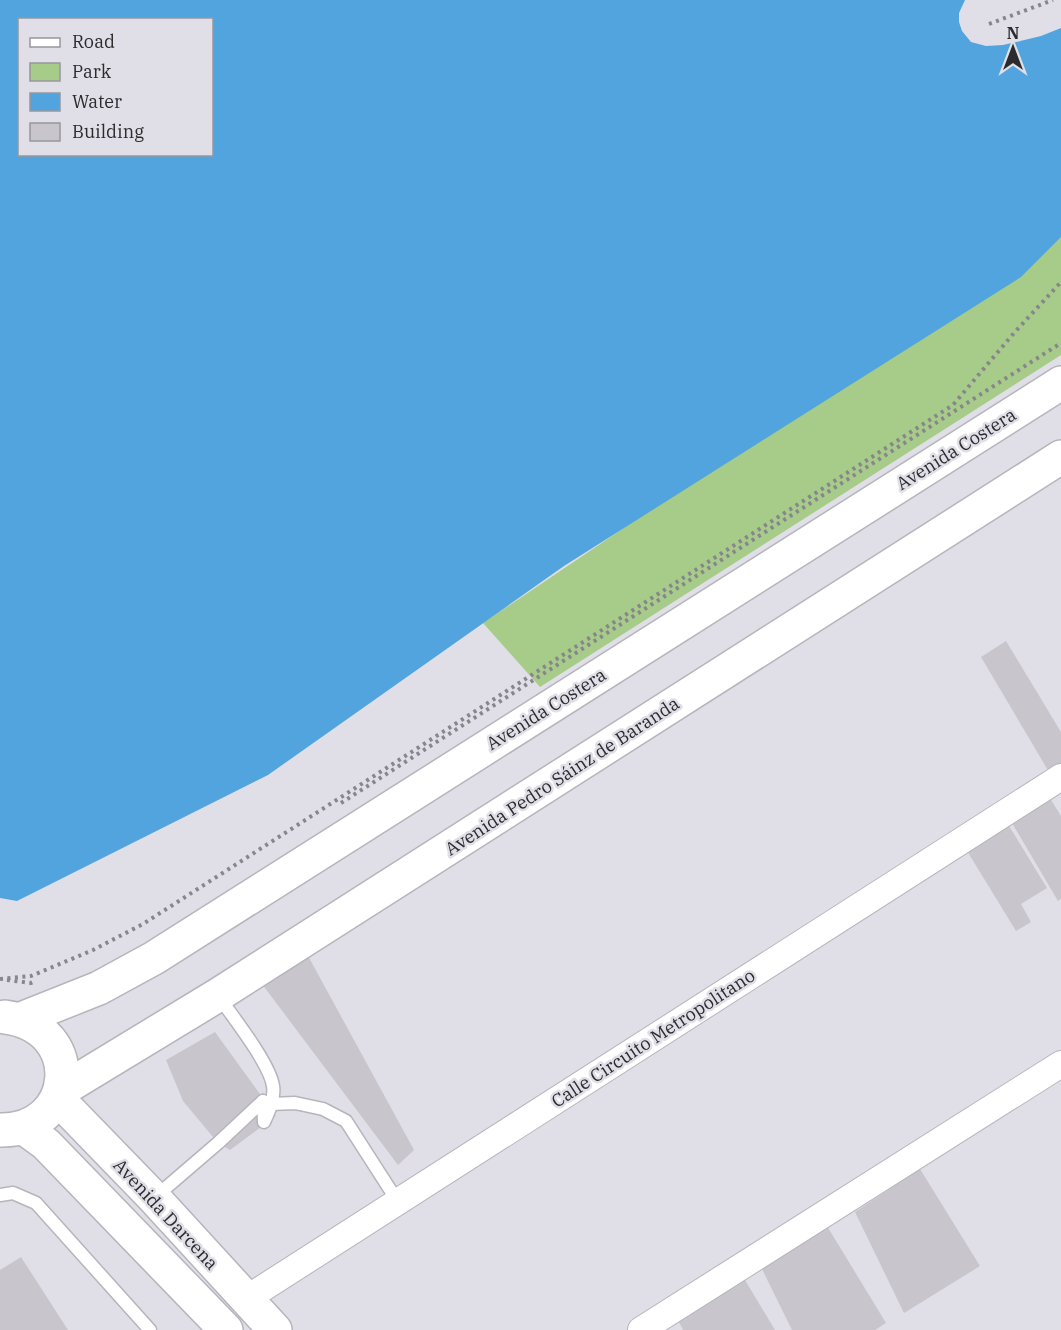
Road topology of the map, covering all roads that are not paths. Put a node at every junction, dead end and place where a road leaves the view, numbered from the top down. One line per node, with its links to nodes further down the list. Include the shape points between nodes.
1 (1061, 383): 5 (main road, Avenida Costera, via 154,958 99,988)
2 (1061, 457): 4 (main road, Avenida Pedro Sáinz de Baranda)
3 (1061, 777): 11 (street, Calle Circuito Metropolitano)
4 (218, 995): 7 (lane, via 268,1071 273,1087); 8 (main road, Avenida Pedro Sáinz de Baranda)
5 (11, 1018): 8 (main road, via 38,1027 51,1039 62,1072)
6 (1061, 1064): 16 (street)
7 (271, 1104): 10 (lane, via 264,1122 263,1101); 11 (lane, via 295,1103 323,1109 346,1121)
8 (23, 1121): 10 (main road, Avenida Darcena, via 86,1136); 14 (main road, Avenida Darcena)
9 (0, 1195): 13 (lane, via 14,1193 36,1203)
10 (154, 1198): 12 (main road, Avenida Darcena)
11 (398, 1202): 12 (street, Calle Circuito Metropolitano)
12 (246, 1299): 15 (main road, Avenida Darcena)
13 (150, 1330)
14 (226, 1330)
15 (275, 1330)
16 (641, 1330)

